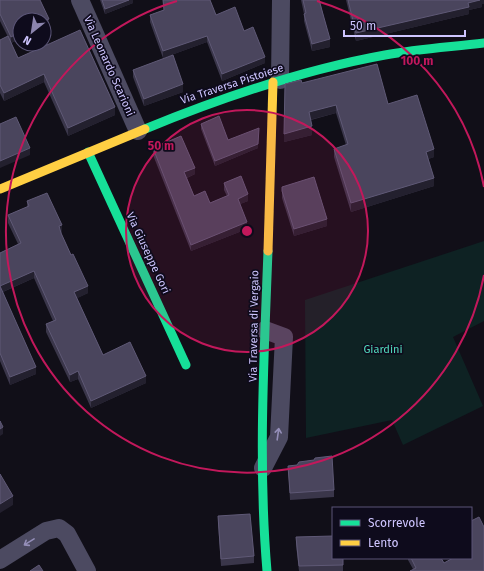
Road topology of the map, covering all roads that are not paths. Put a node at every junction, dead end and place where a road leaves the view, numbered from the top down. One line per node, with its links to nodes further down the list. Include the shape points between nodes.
1 (80, 0): 5 (street, Via Leonardo Scarioni)
2 (281, 0): 4 (street)
3 (484, 43): 4 (street, Via Traversa Pistoiese, via 385,55)
4 (276, 82): 5 (street, Via Traversa Pistoiese, via 214,101); 8 (street, Via Traversa di Vergaio)
5 (138, 131): 6 (street, Via Traversa Pistoiese)
6 (88, 152): 7 (street, Via Traversa Pistoiese); 9 (street, Via Giuseppe Gori)
7 (0, 189)
8 (265, 330): 10 (street, via 284,337 279,437)
9 (186, 365)
10 (263, 469): 13 (street, via 264,548)
11 (0, 560): 12 (street, one-way to 11, via 67,534 60,528 46,530)
12 (87, 571)
13 (267, 571)

